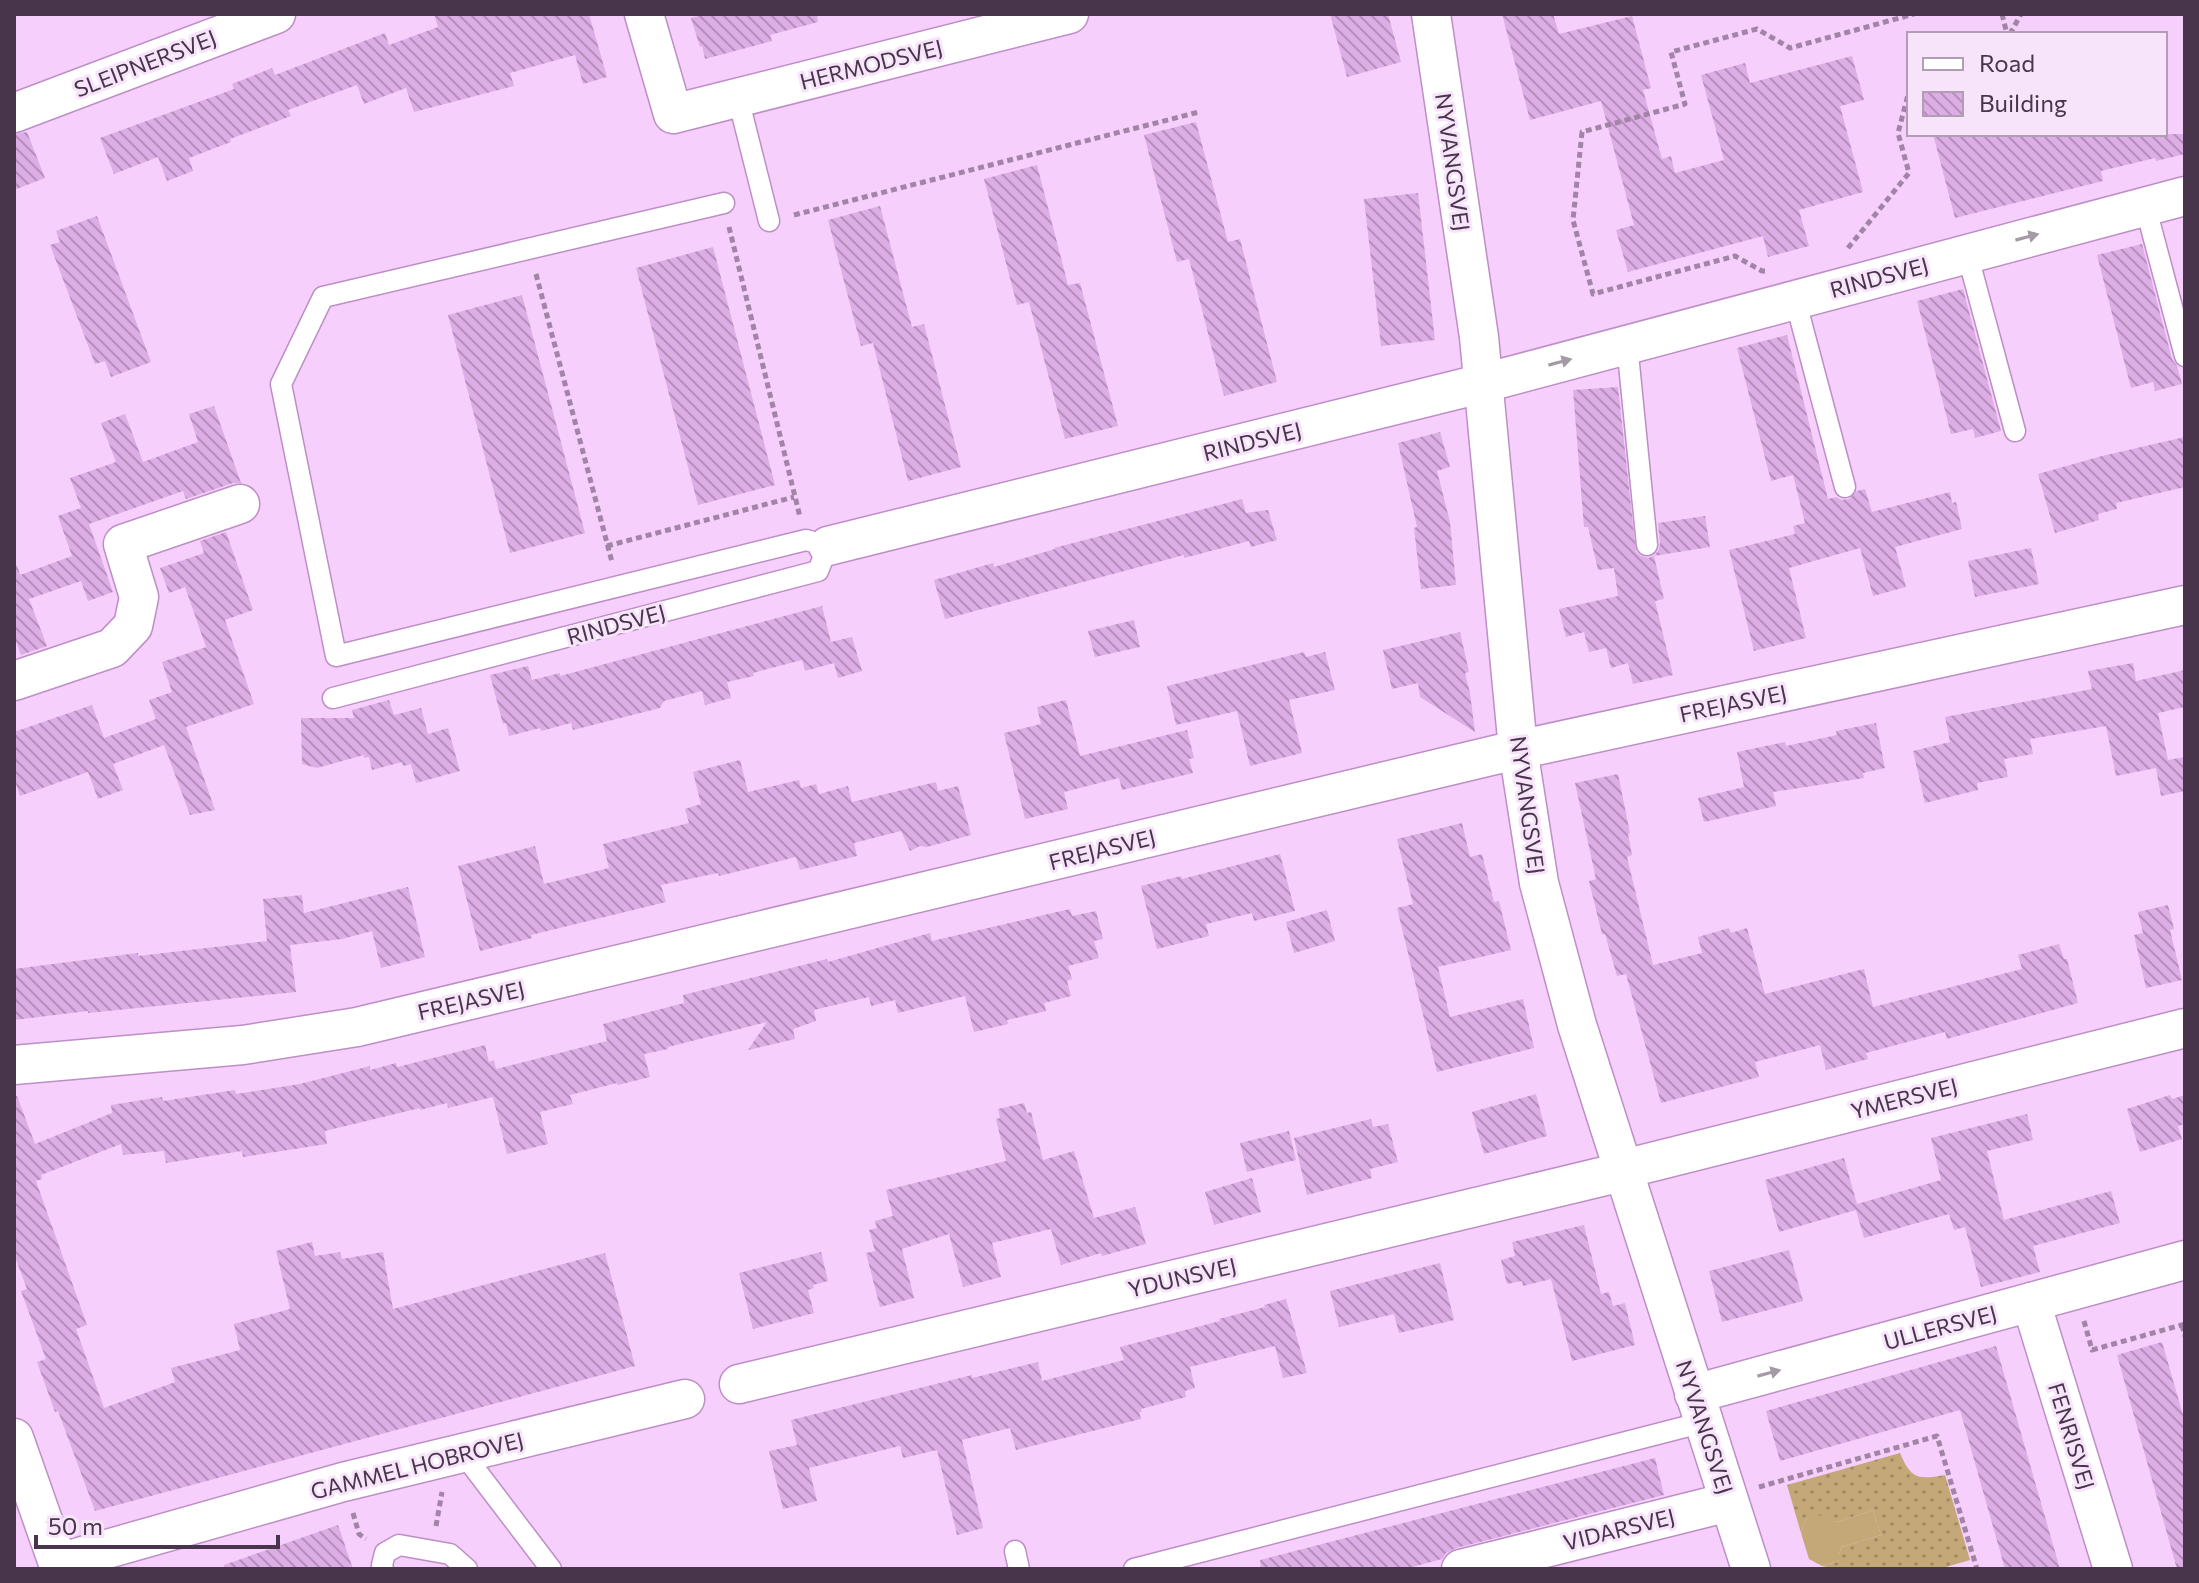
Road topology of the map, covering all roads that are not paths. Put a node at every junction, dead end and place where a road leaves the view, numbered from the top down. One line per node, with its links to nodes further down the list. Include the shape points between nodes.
1 (276, 14): 6 (street, SLEIPNERSVEJ)
2 (644, 14): 5 (street, HERMODSVEJ, via 673,114)
3 (1069, 14): 5 (street, HERMODSVEJ)
4 (1431, 14): 15 (street, NYVANGSVEJ)
5 (738, 98): 10 (lane)
6 (14, 113)
7 (2185, 196): 9 (street, RINDSVEJ)
8 (724, 203): 19 (lane, via 323,297 281,384 336,656)
9 (2145, 205): 11 (street, RINDSVEJ, one-way to 9); 14 (lane)
10 (769, 221)
11 (1967, 253): 12 (street, RINDSVEJ); 16 (lane)
12 (1786, 284): 13 (street, RINDSVEJ); 17 (lane)
13 (1627, 344): 15 (street, RINDSVEJ, one-way to 13); 20 (lane)
14 (2185, 356)
15 (1484, 383): 19 (street, RINDSVEJ); 24 (street, NYVANGSVEJ)
16 (2015, 431)
17 (1845, 487)
18 (240, 504): 22 (street, via 123,544 139,597 133,626 112,648)
19 (817, 543): 23 (lane, RINDSVEJ, via 818,571)
20 (1647, 545)
21 (2185, 605): 24 (street, FREJASVEJ)
22 (14, 681)
23 (333, 698)
24 (1518, 749): 26 (street, FREJASVEJ, via 357,1027 243,1045); 27 (street, NYVANGSVEJ, via 1539,883)
25 (2185, 1028): 27 (street, YMERSVEJ)
26 (14, 1065)
27 (1623, 1170): 30 (street, YDUNSVEJ); 32 (street, NYVANGSVEJ)
28 (2185, 1260): 29 (street, ULLERSVEJ)
29 (2031, 1302): 32 (street, ULLERSVEJ, one-way to 29); 43 (street, FENRISVEJ)
30 (739, 1384)
31 (685, 1399): 34 (street, GAMMEL HOBROVEJ)
32 (1699, 1408): 35 (street, NYVANGSVEJ); 40 (lane)
33 (14, 1438): 37 (street, GAMMEL HOBROVEJ)
34 (455, 1454): 37 (street, GAMMEL HOBROVEJ); 39 (lane)
35 (1729, 1502): 41 (street, VIDARSVEJ); 42 (street, NYVANGSVEJ)
36 (384, 1561): 38 (lane, via 399,1545 450,1554)
37 (59, 1566)
38 (467, 1569)
39 (551, 1569)
40 (1134, 1569)
41 (1461, 1569)
42 (1751, 1569)
43 (2113, 1569)

